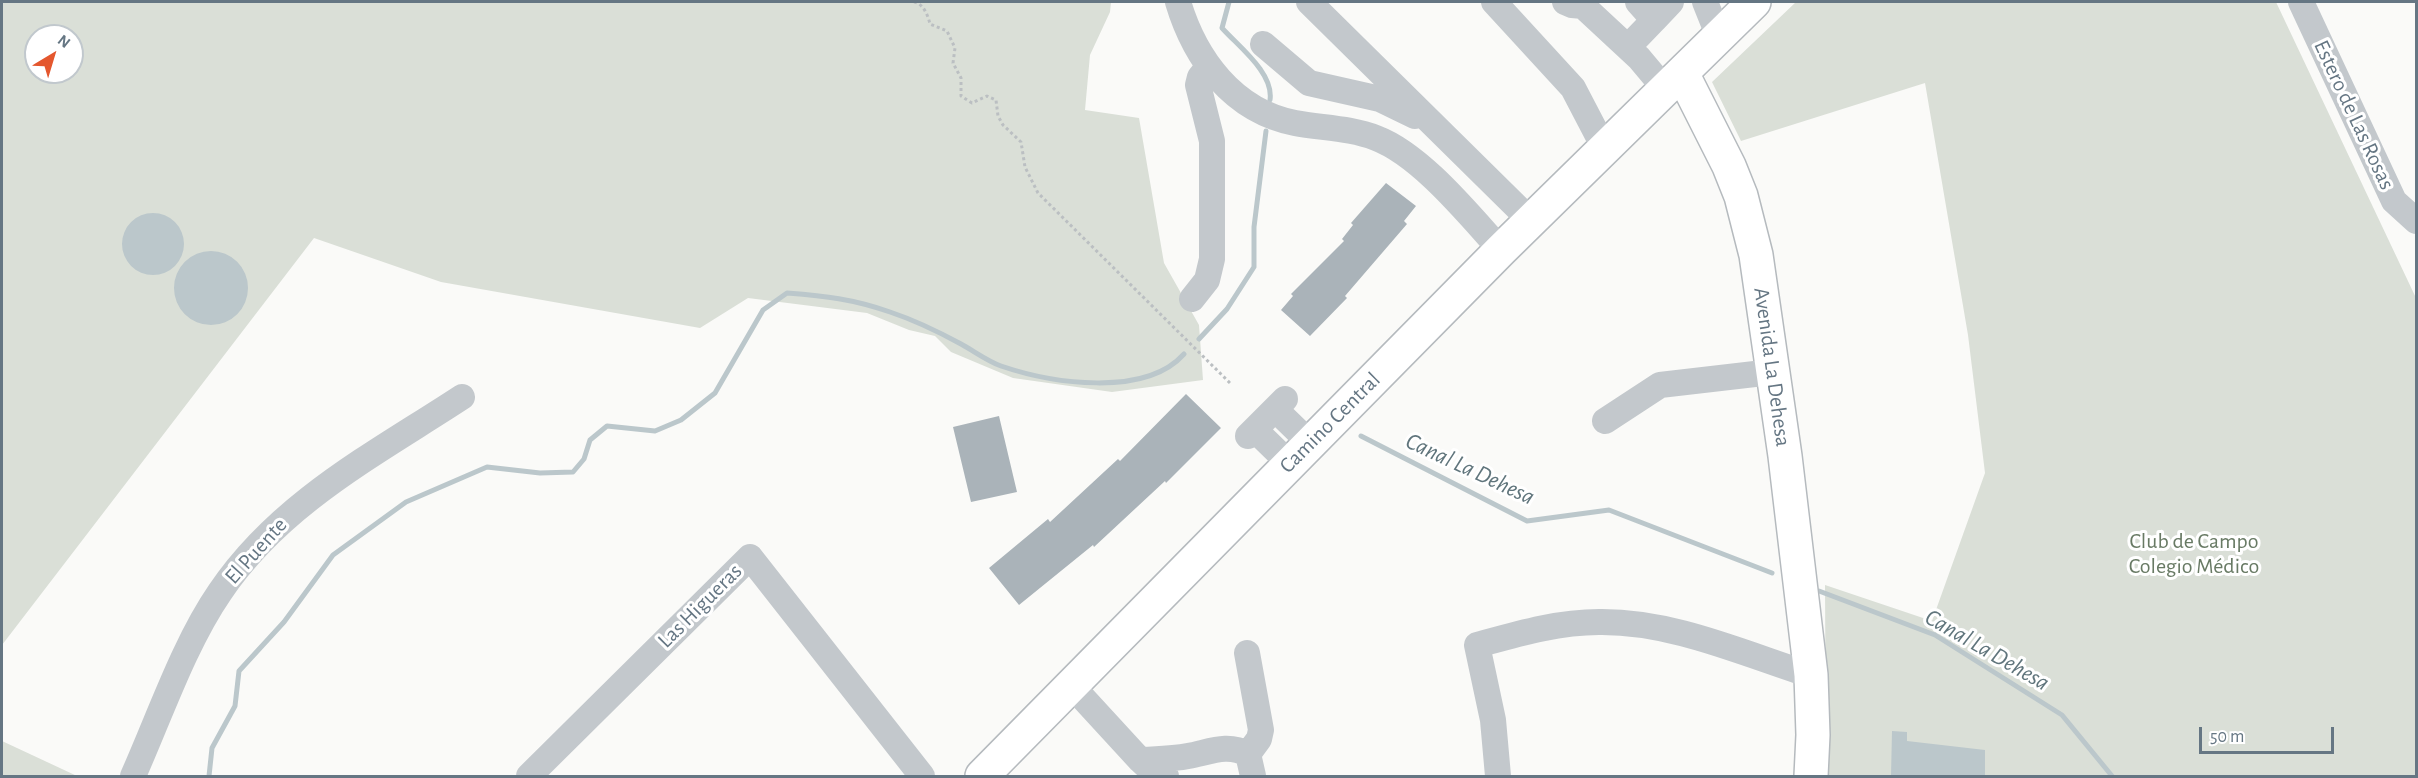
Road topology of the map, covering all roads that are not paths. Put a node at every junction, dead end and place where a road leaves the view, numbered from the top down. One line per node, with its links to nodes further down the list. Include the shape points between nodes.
1 (1178, 2): 11 (street, via 1190,36)
2 (1309, 2): 13 (street)
3 (1494, 2): 14 (street, via 1574,88)
4 (1706, 2): 8 (street)
5 (2301, 2): 16 (street, Estero de Las Rosas, via 2394,201)
6 (1578, 3): 10 (street)
7 (1655, 8): 10 (street)
8 (1737, 14): 12 (main road)
9 (1263, 44): 13 (street, via 1309,83 1380,99)
10 (1628, 47): 12 (street)
11 (1208, 67): 17 (street, via 1251,108 1294,123 1376,138 1400,151 1456,201); 18 (street, via 1198,85 1212,141 1212,258 1207,280)
12 (1673, 81): 14 (main road, Camino Central); 19 (main road, Avenida La Dehesa, via 1729,166 1750,225)
13 (1431, 124): 15 (street)
14 (1607, 146): 15 (main road, Camino Central)
15 (1531, 221): 17 (main road, Camino Central)
16 (2416, 221)
17 (1501, 250): 22 (main road, Camino Central)
18 (1192, 299)
19 (1772, 372): 21 (street, via 1660,385); 24 (main road, Avenida La Dehesa)
20 (462, 397): 28 (street, El Puente, via 304,501 258,542 203,620)
21 (1605, 421)
22 (1300, 454): 22 (street, via 1252,433 1280,404); 25 (main road, Camino Central)
23 (1247, 653): 27 (street, via 1261,730)
24 (1810, 675): 33 (street, via 1680,632 1623,622 1544,628 1477,645 1493,720); 34 (main road, Avenida La Dehesa)
25 (1072, 686): 26 (street); 31 (main road, Camino Central)
26 (1140, 760): 27 (street, via 1221,748 1238,749); 32 (street)
27 (1250, 766)
28 (133, 777)
29 (529, 777): 30 (street, Las Higueras, via 750,557)
30 (922, 777)
31 (982, 777)
32 (1166, 777)
33 (1498, 777)
34 (1811, 777)

